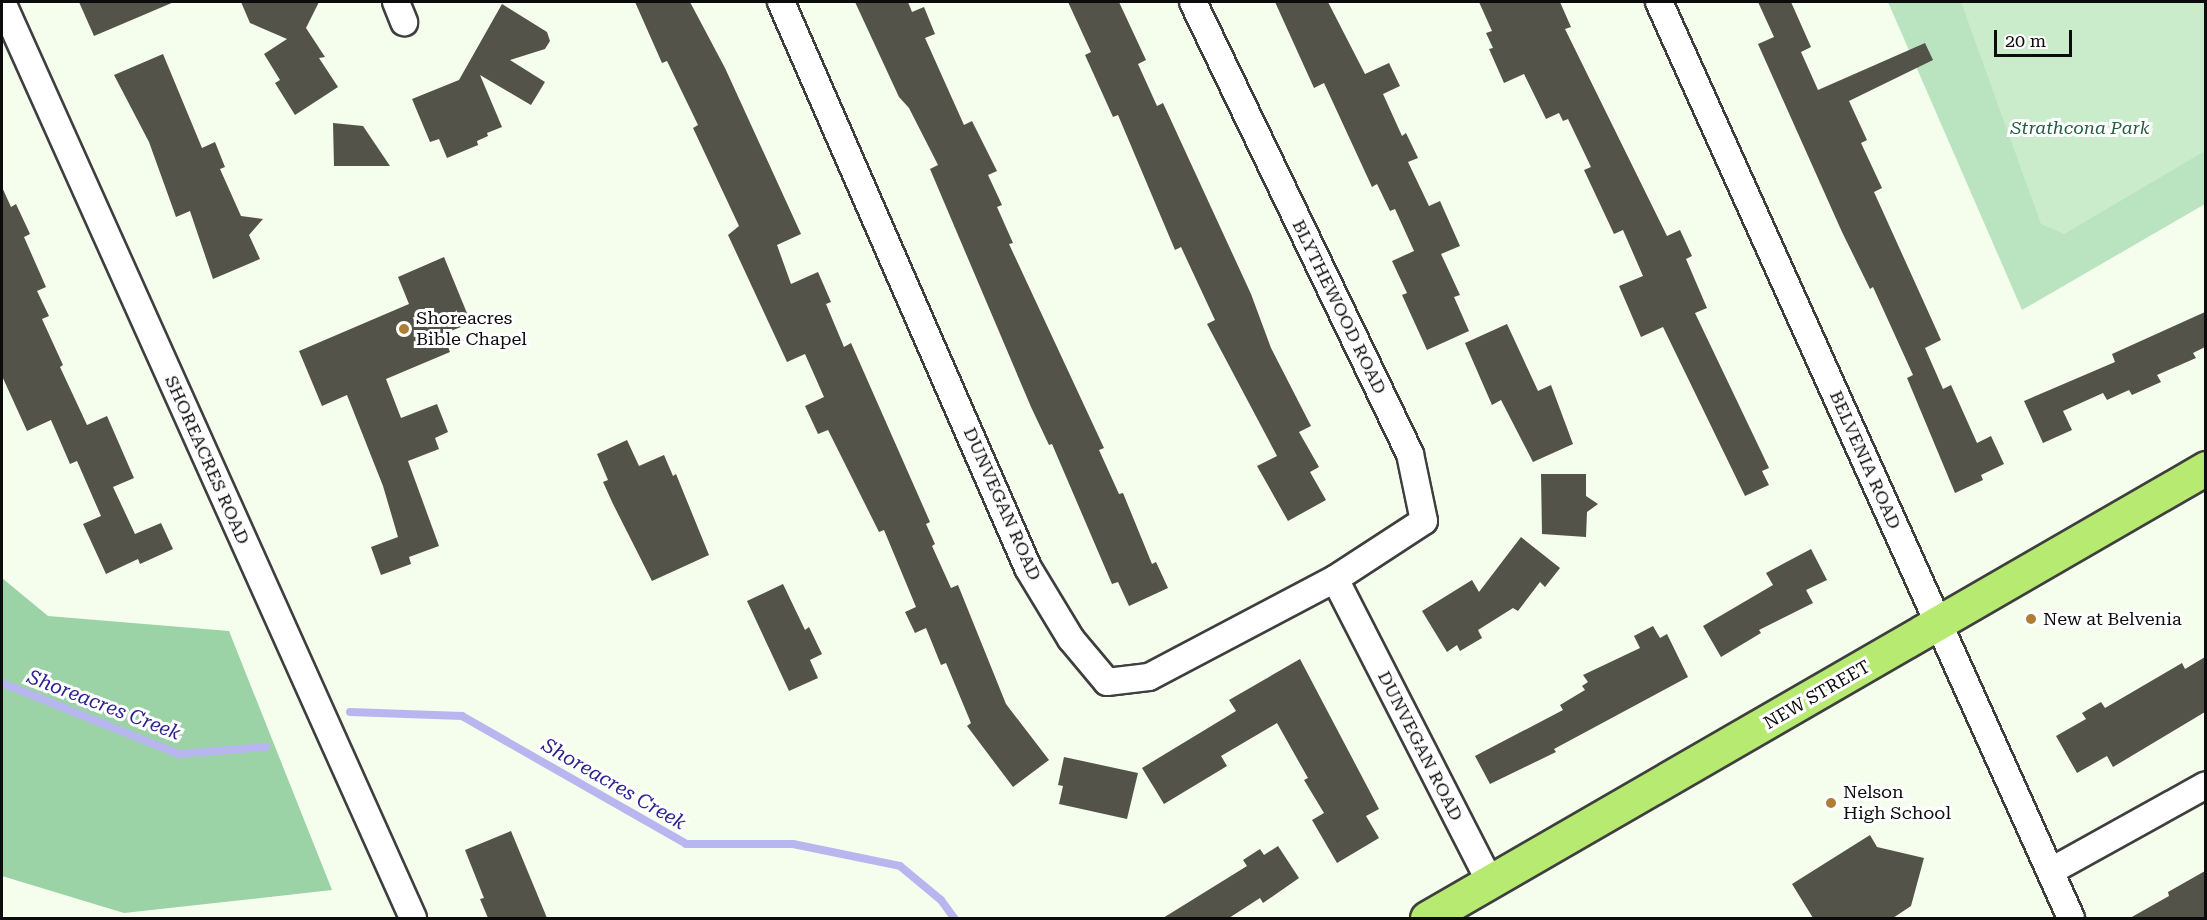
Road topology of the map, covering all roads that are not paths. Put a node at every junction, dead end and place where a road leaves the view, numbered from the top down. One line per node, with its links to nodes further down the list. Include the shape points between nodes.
1 (2, 2): 11 (street, SHOREACRES ROAD)
2 (781, 2): 6 (street, DUNVEGAN ROAD, via 1028,568 1071,639 1107,682 1149,677)
3 (1193, 2): 6 (street, BLYTHEWOOD ROAD, via 1410,454 1424,521)
4 (1659, 2): 7 (street, BELVENIA ROAD)
5 (2205, 468): 7 (main road, NEW STREET)
6 (1335, 579): 10 (street, DUNVEGAN ROAD)
7 (1939, 626): 9 (street, BELVENIA ROAD); 10 (main road, NEW STREET)
8 (2205, 785): 9 (street)
9 (2050, 872): 13 (street, BELVENIA ROAD)
10 (1490, 882): 12 (main road, NEW STREET)
11 (413, 918)
12 (1427, 918)
13 (2071, 918)

